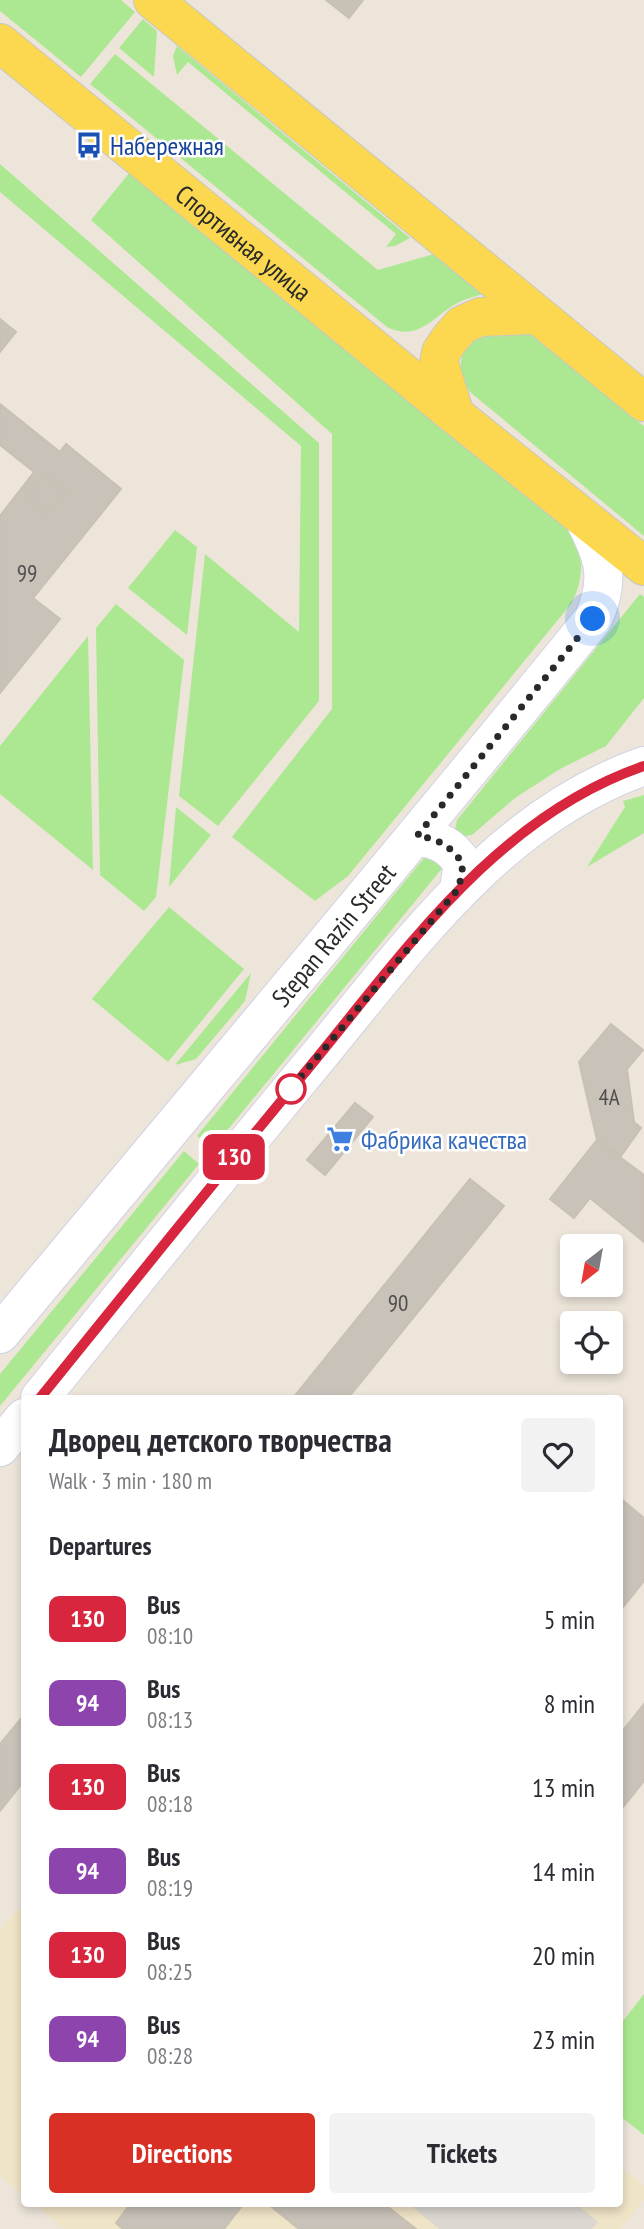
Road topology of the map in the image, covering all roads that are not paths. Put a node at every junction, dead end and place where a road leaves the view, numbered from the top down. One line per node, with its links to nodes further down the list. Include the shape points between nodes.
1 (153, 0): 3 (main road)
2 (0, 43): 5 (main road, Спортивная улица)
3 (533, 315): 4 (main road); 5 (main road, via 480,317 463,325 449,340 439,363)
4 (644, 402)
5 (455, 415): 6 (main road, Спортивная улица)
6 (583, 517): 7 (main road, Спортивная улица); 9 (main road, Stepan Razin Street, via 601,550 604,570 603,597 593,619)
7 (644, 566)
8 (644, 766): 10 (main road, via 614,777 520,834)
9 (417, 836): 10 (main road, via 454,850 463,864); 11 (main road, Stepan Razin Street)
10 (459, 888): 12 (main road)
11 (0, 1334)
12 (42, 1395)
13 (21, 1422): 14 (main road)
14 (0, 1447)

